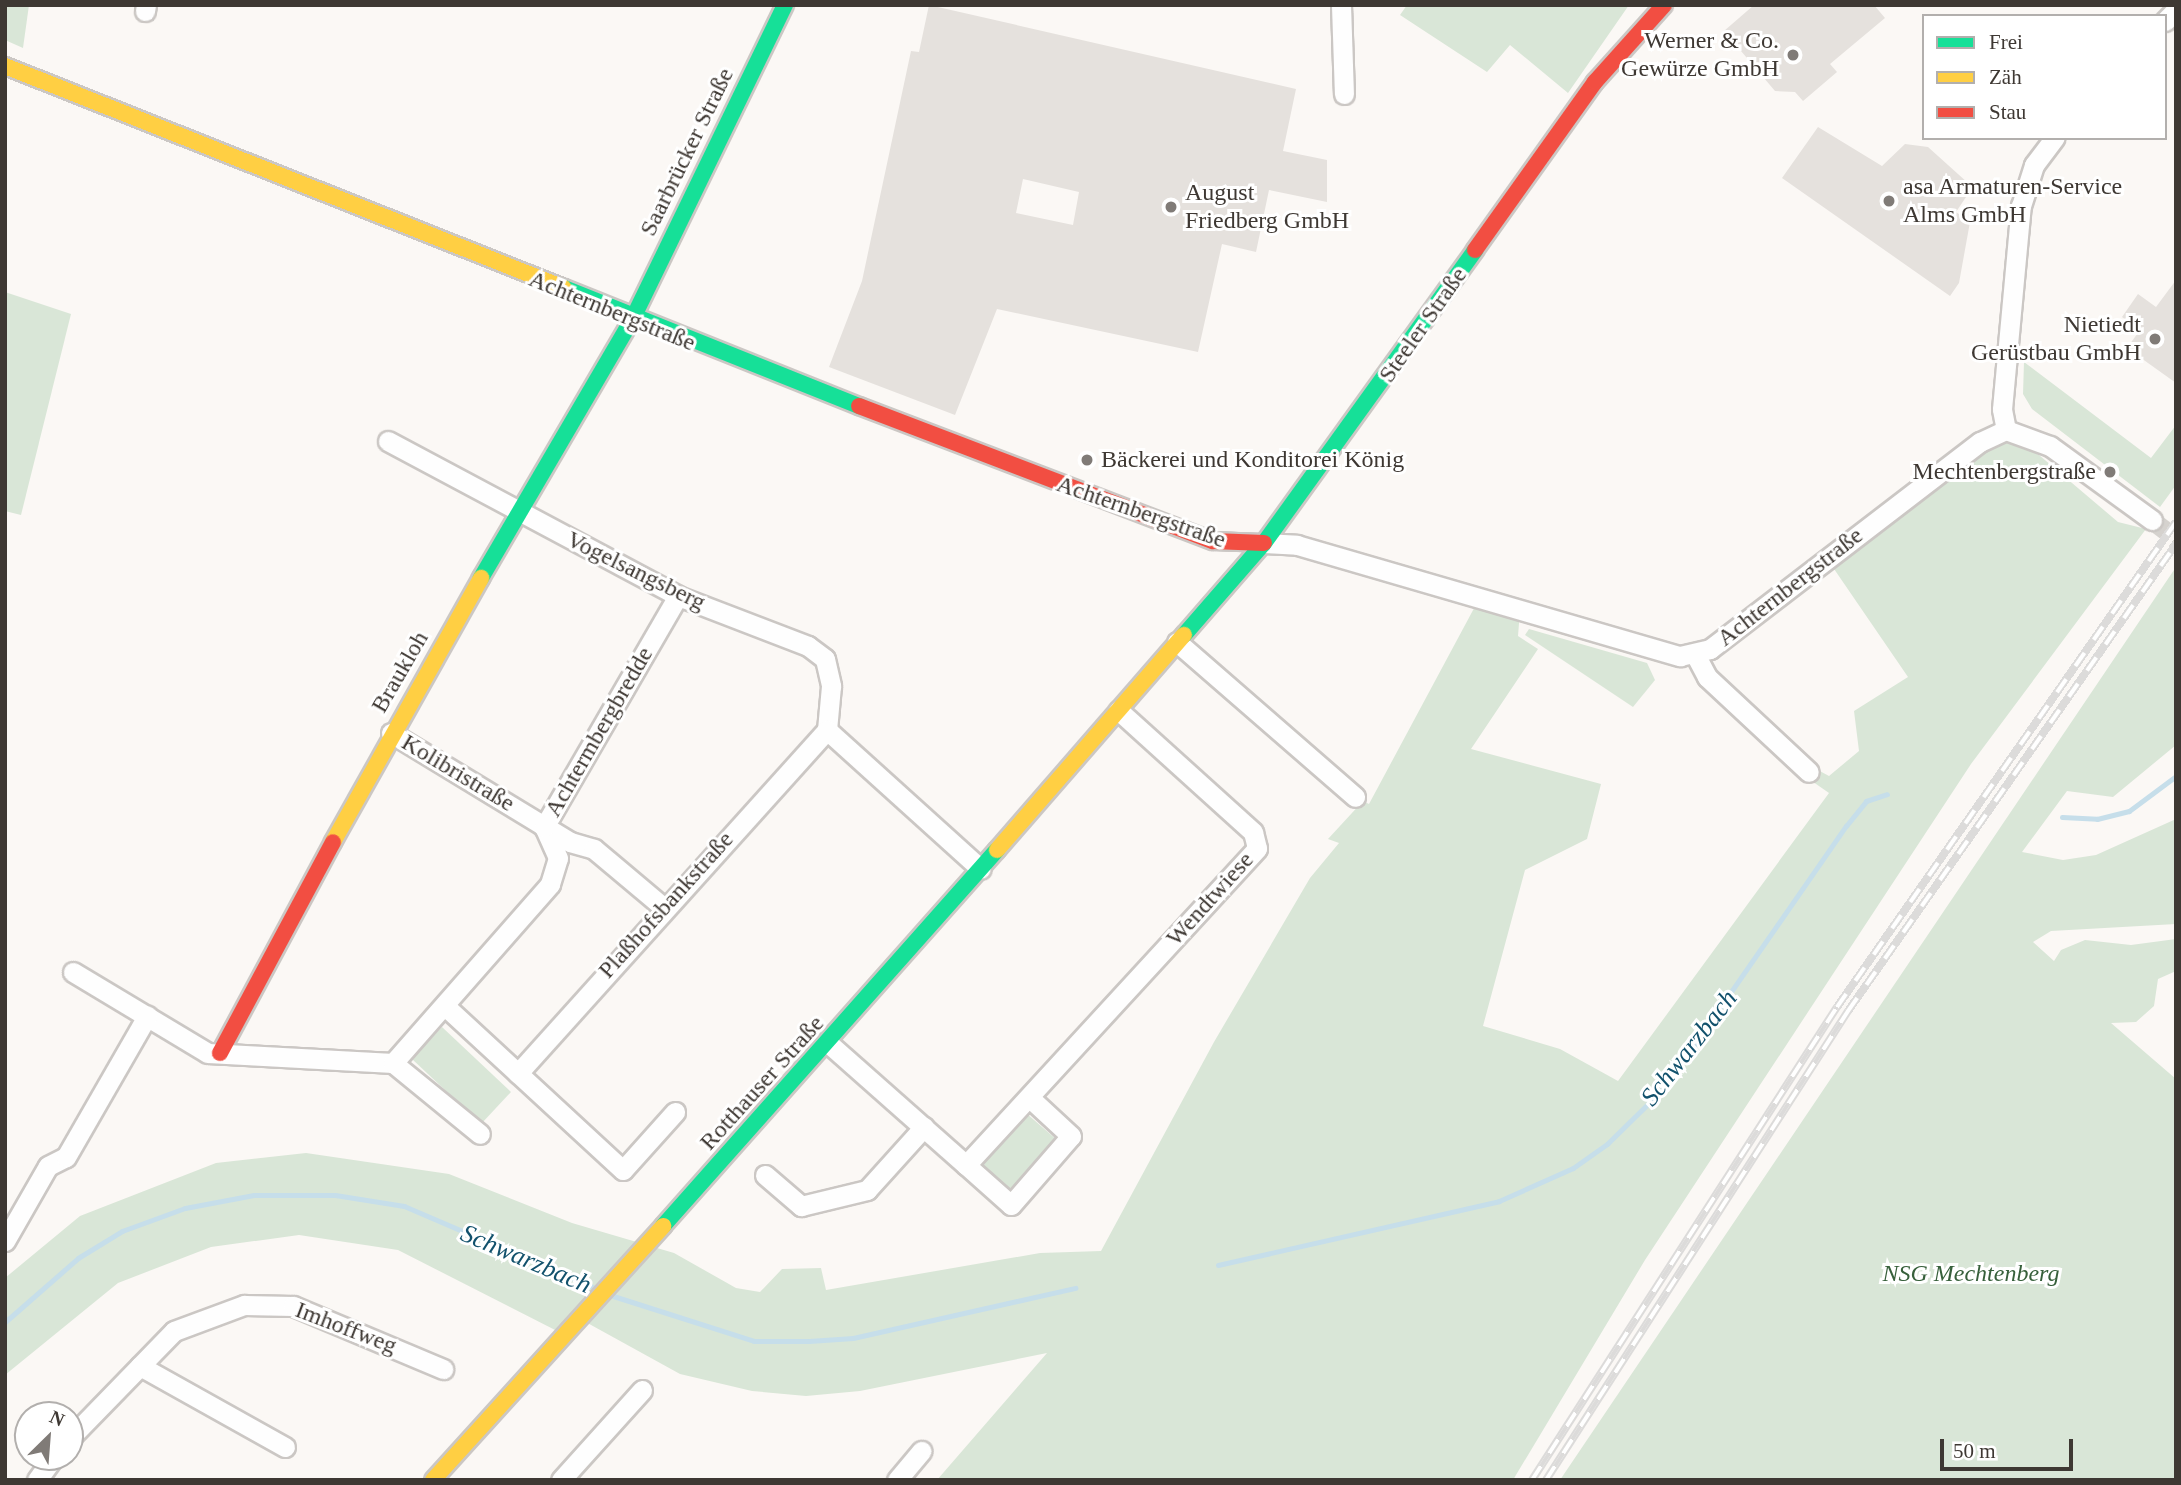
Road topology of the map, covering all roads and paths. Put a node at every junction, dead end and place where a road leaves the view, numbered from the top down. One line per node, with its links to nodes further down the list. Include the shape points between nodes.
1 (785, 5): 7 (street, Saarbrücker Straße)
2 (1341, 5): 5 (street)
3 (1664, 5): 12 (street, Steeler Straße, via 1595,82)
4 (5, 66): 7 (street, Achternbergstraße)
5 (1344, 94)
6 (2053, 140): 8 (street, via 2034,165 2021,206 2002,409)
7 (632, 320): 10 (street, Braukloh); 12 (street, Achternbergstraße, via 1154,522 1230,545)
8 (2006, 430): 11 (street, via 2050,446); 15 (street, Achternbergstraße, via 1980,442)
9 (388, 441): 10 (street, Vogelsangsberg)
10 (519, 510): 13 (street, Vogelsangsberg); 18 (street, Braukloh)
11 (2152, 520)
12 (1264, 543): 14 (street, Steeler Straße); 15 (street, Achternbergstraße, via 1297,545)
13 (678, 596): 17 (street, Vogelsangsberg, via 783,635 825,659 831,686); 21 (street, Achtermbergbredde)
14 (1177, 642): 16 (street, Steeler Straße); 20 (street)
15 (1696, 656): 19 (street, via 1707,677)
16 (1119, 711): 22 (street, Rotthauser Straße); 31 (street, Wendtwiese, via 1253,832 1256,848)
17 (827, 730): 22 (street); 23 (street, Plaßhofsbankstraße)
18 (391, 733): 21 (street, Kolibristraße); 28 (street, Braukloh)
19 (1809, 772)
20 (1355, 797)
21 (544, 827): 23 (street, Kolibristraße, via 594,849); 25 (street, Achtermbergbredde, via 558,858 551,884)
22 (981, 869): 27 (street, Rotthauser Straße)
23 (663, 907): 30 (street, Plaßhofsbankstraße)
24 (73, 972): 26 (street)
25 (445, 1006): 29 (street, Achtermbergbredde); 30 (street)
26 (147, 1016): 28 (street); 37 (street, via 65,1157 48,1166)
27 (828, 1044): 33 (street); 44 (street, Rotthauser Straße, via 622,1270)
28 (220, 1053): 29 (street)
29 (393, 1063): 34 (street)
30 (518, 1073): 32 (street, via 623,1170)
31 (1030, 1098): 35 (street, Wendtwiese); 35 (street, via 1071,1136 1011,1205)
32 (675, 1112)
33 (924, 1126): 35 (street); 36 (street, via 867,1190 801,1206)
34 (480, 1134)
35 (966, 1164)
36 (765, 1175)
37 (5, 1241)
38 (140, 1366): 39 (street, Imhoffweg, via 174,1331 200,1318 269,1304 339,1321); 41 (street, Imhoffweg); 42 (street)
39 (443, 1369)
40 (642, 1390): 45 (street)
41 (84, 1424)
42 (285, 1447)
43 (921, 1451): 46 (street)
44 (445, 1476)
45 (561, 1480)
46 (897, 1480)

